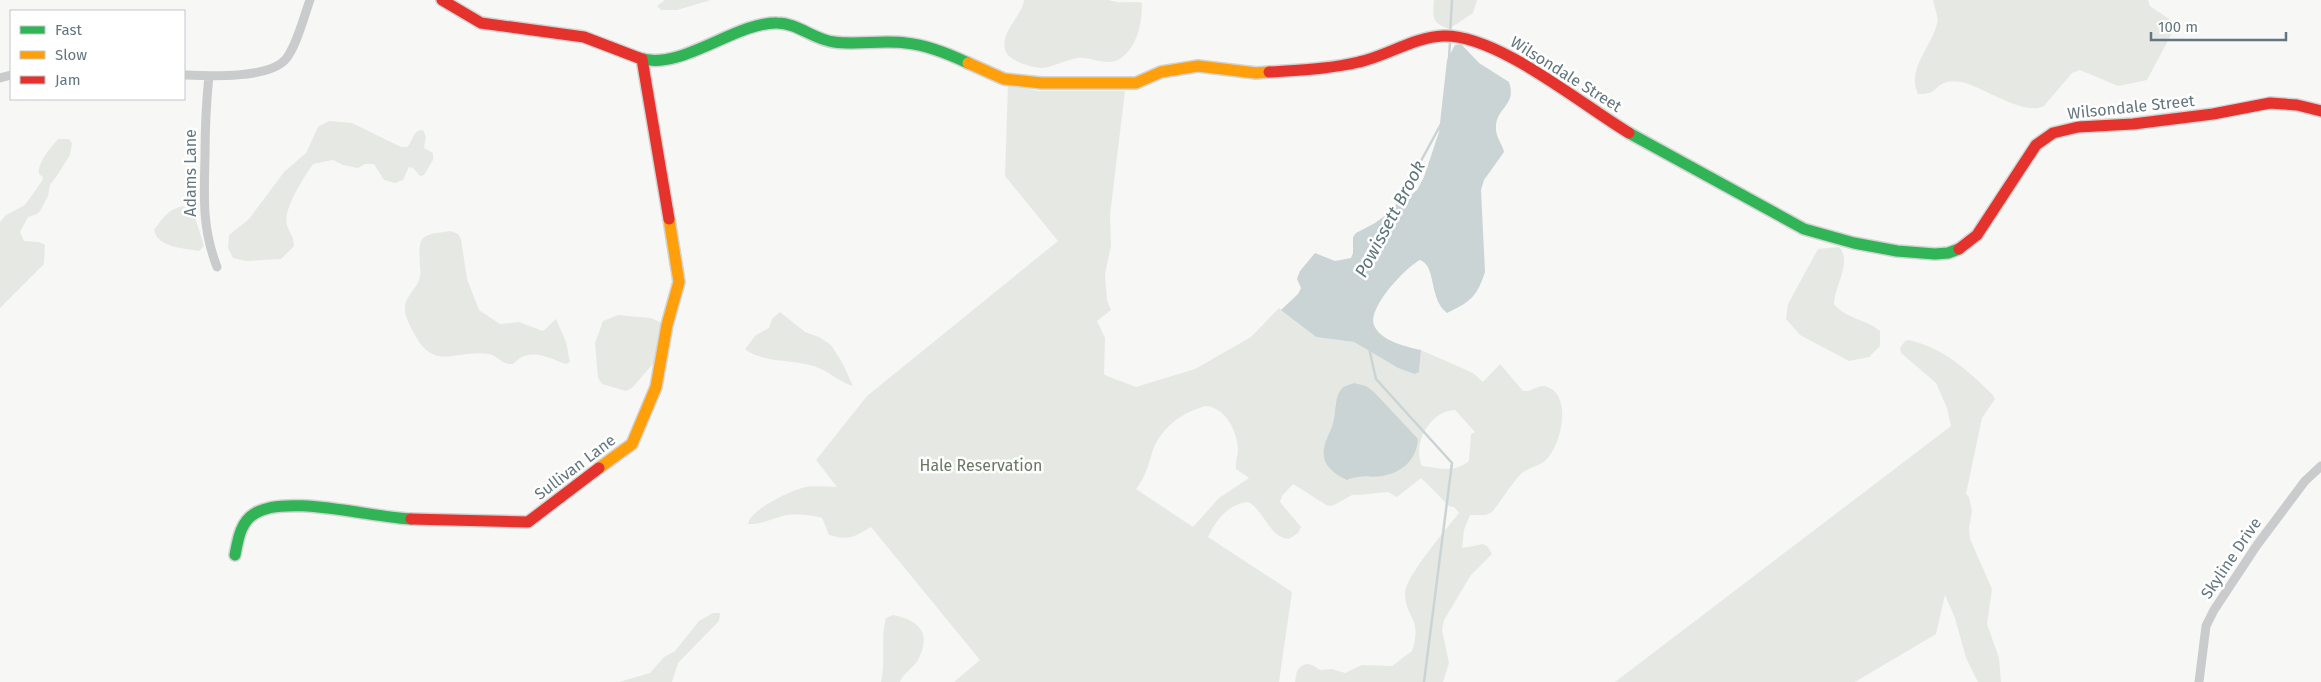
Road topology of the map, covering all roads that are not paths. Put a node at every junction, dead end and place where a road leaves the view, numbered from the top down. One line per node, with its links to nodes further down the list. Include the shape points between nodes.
1 (310, 0): 5 (street, via 290,52 278,66)
2 (442, 0): 3 (street, Wilsondale Street, via 481,22 584,38)
3 (642, 59): 6 (street, Wilsondale Street, via 657,60 681,55 716,44 750,28 776,24 795,26 832,42 894,41 922,47 953,56 1004,80 1116,85 1136,83 1161,72 1198,66 1256,73 1324,69 1361,62 1424,39 1452,37 1498,51 1561,87 1611,122 1804,229 1823,236 1915,252 1946,253 1968,244 1981,231 2024,160 2036,145 2053,133 2078,127 2213,114 2270,103); 9 (street, Sullivan Lane, via 679,282 667,325 656,387 632,444 528,522 405,519 287,505 270,507 254,514 239,535)
4 (185, 76): 5 (street)
5 (209, 76): 7 (street, Adams Lane, via 203,204)
6 (2321, 111)
7 (217, 267)
8 (2321, 466): 10 (street, Skyline Drive, via 2305,481 2257,545 2214,610 2206,626)
9 (235, 555)
10 (2199, 682)

